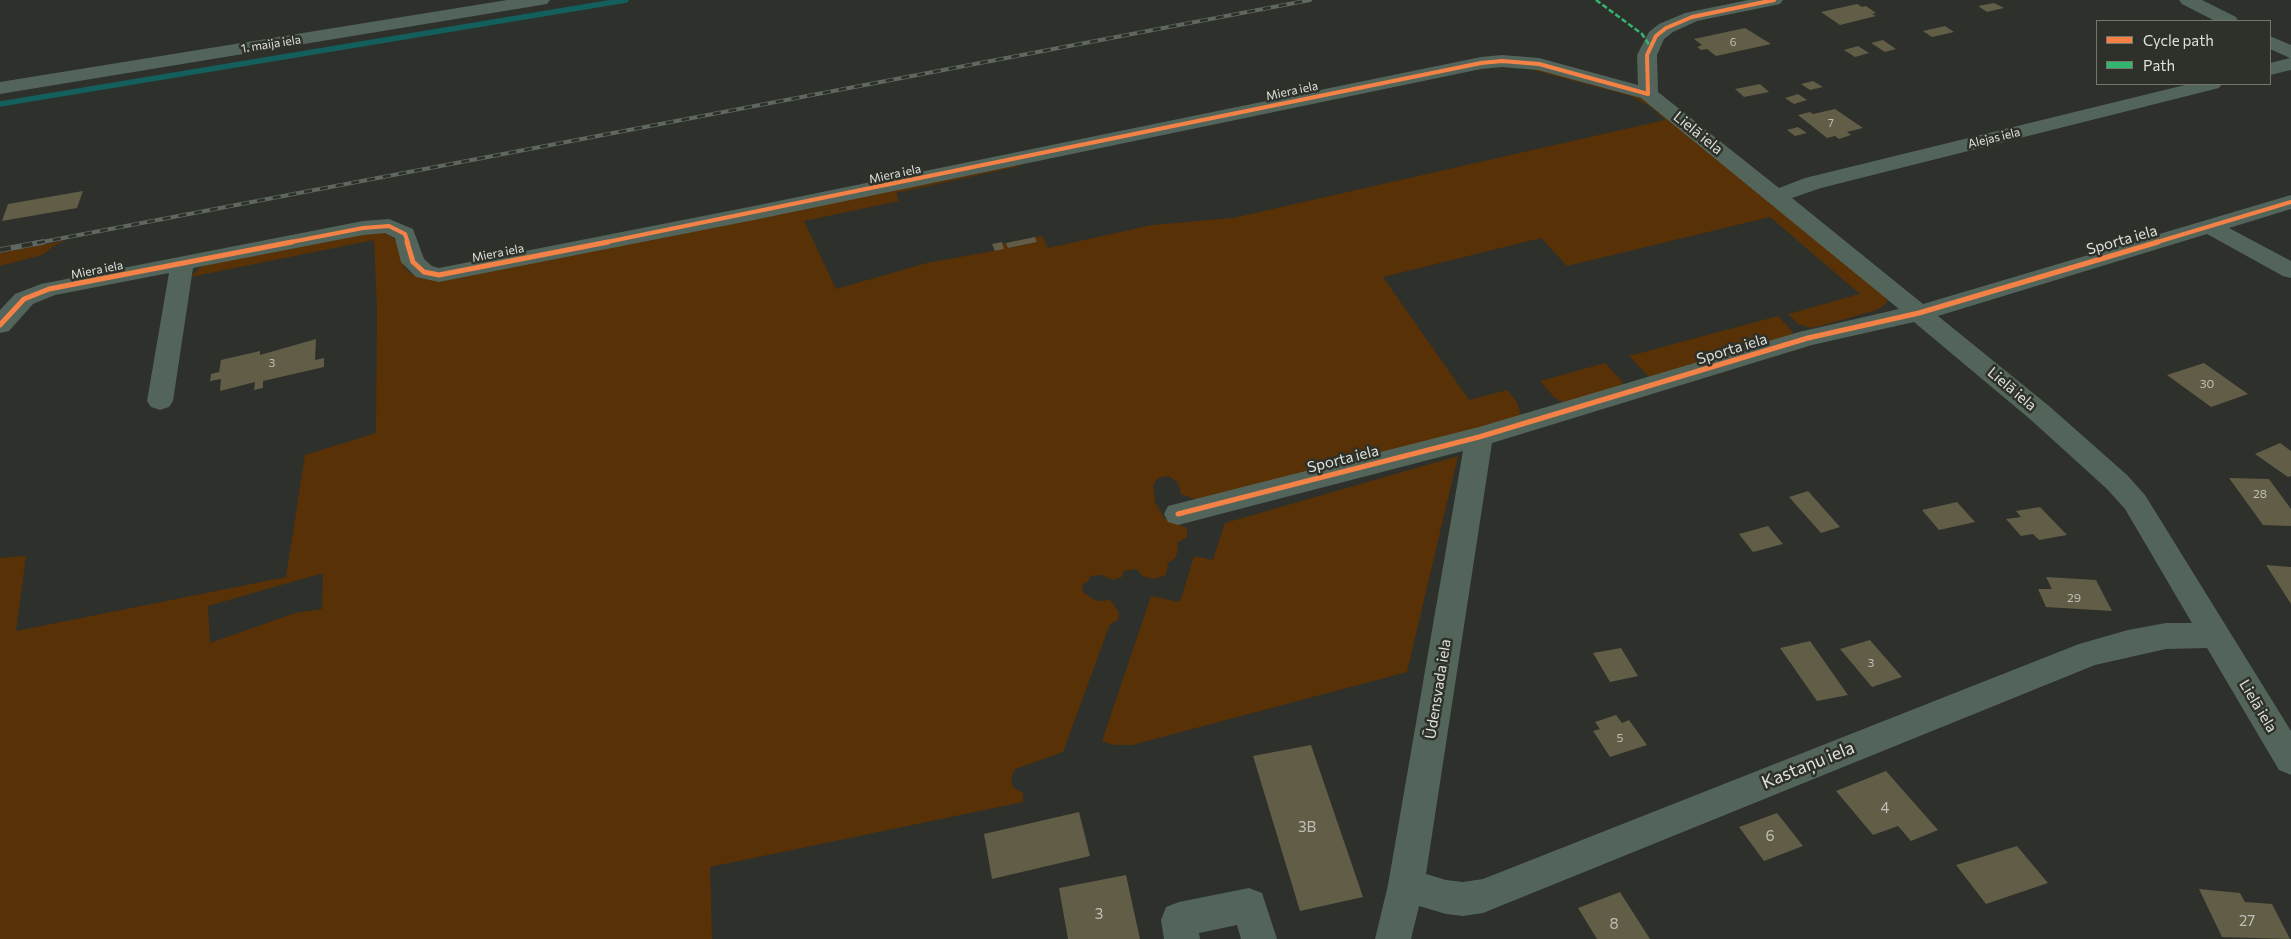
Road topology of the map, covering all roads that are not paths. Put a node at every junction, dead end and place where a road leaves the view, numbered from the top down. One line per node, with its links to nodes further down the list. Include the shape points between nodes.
1 (541, 0): 10 (street, 1. maija iela)
2 (1774, 0): 11 (street, via 1692,17 1666,28 1656,36 1647,55)
3 (2188, 0): 4 (street)
4 (2227, 20)
5 (2271, 43): 6 (street)
6 (2291, 53)
7 (2291, 64): 8 (street)
8 (2271, 69)
9 (2208, 85): 12 (street, Alejas iela, via 1813,183)
10 (0, 88)
11 (1648, 94): 12 (street, Lielā iela); 15 (street, Miera iela, via 1539,64 1481,63 439,275 424,272 413,262 405,234 389,226 362,228)
12 (1777, 196): 17 (street, Lielā iela)
13 (2291, 202): 14 (street, Sporta iela)
14 (2211, 227): 16 (street); 17 (street, Sporta iela)
15 (182, 264): 18 (street, Miera iela, via 49,289 24,299); 19 (street)
16 (2291, 271)
17 (1919, 313): 20 (street, Sporta iela, via 1808,338); 22 (street, Lielā iela, via 2097,462 2135,502)
18 (0, 325)
19 (160, 401)
20 (1479, 437): 21 (street, Sporta iela); 24 (street, Ūdensvada iela)
21 (1178, 514)
22 (2214, 635): 23 (street, Lielā iela); 24 (street, Kastaņu iela, via 2166,636 2090,653 1483,896 1463,899)
23 (2291, 760)
24 (1406, 885): 27 (street, Ūdensvada iela)
25 (1182, 939): 26 (street, via 1179,920 1249,905)
26 (1260, 939)
27 (1393, 939)

